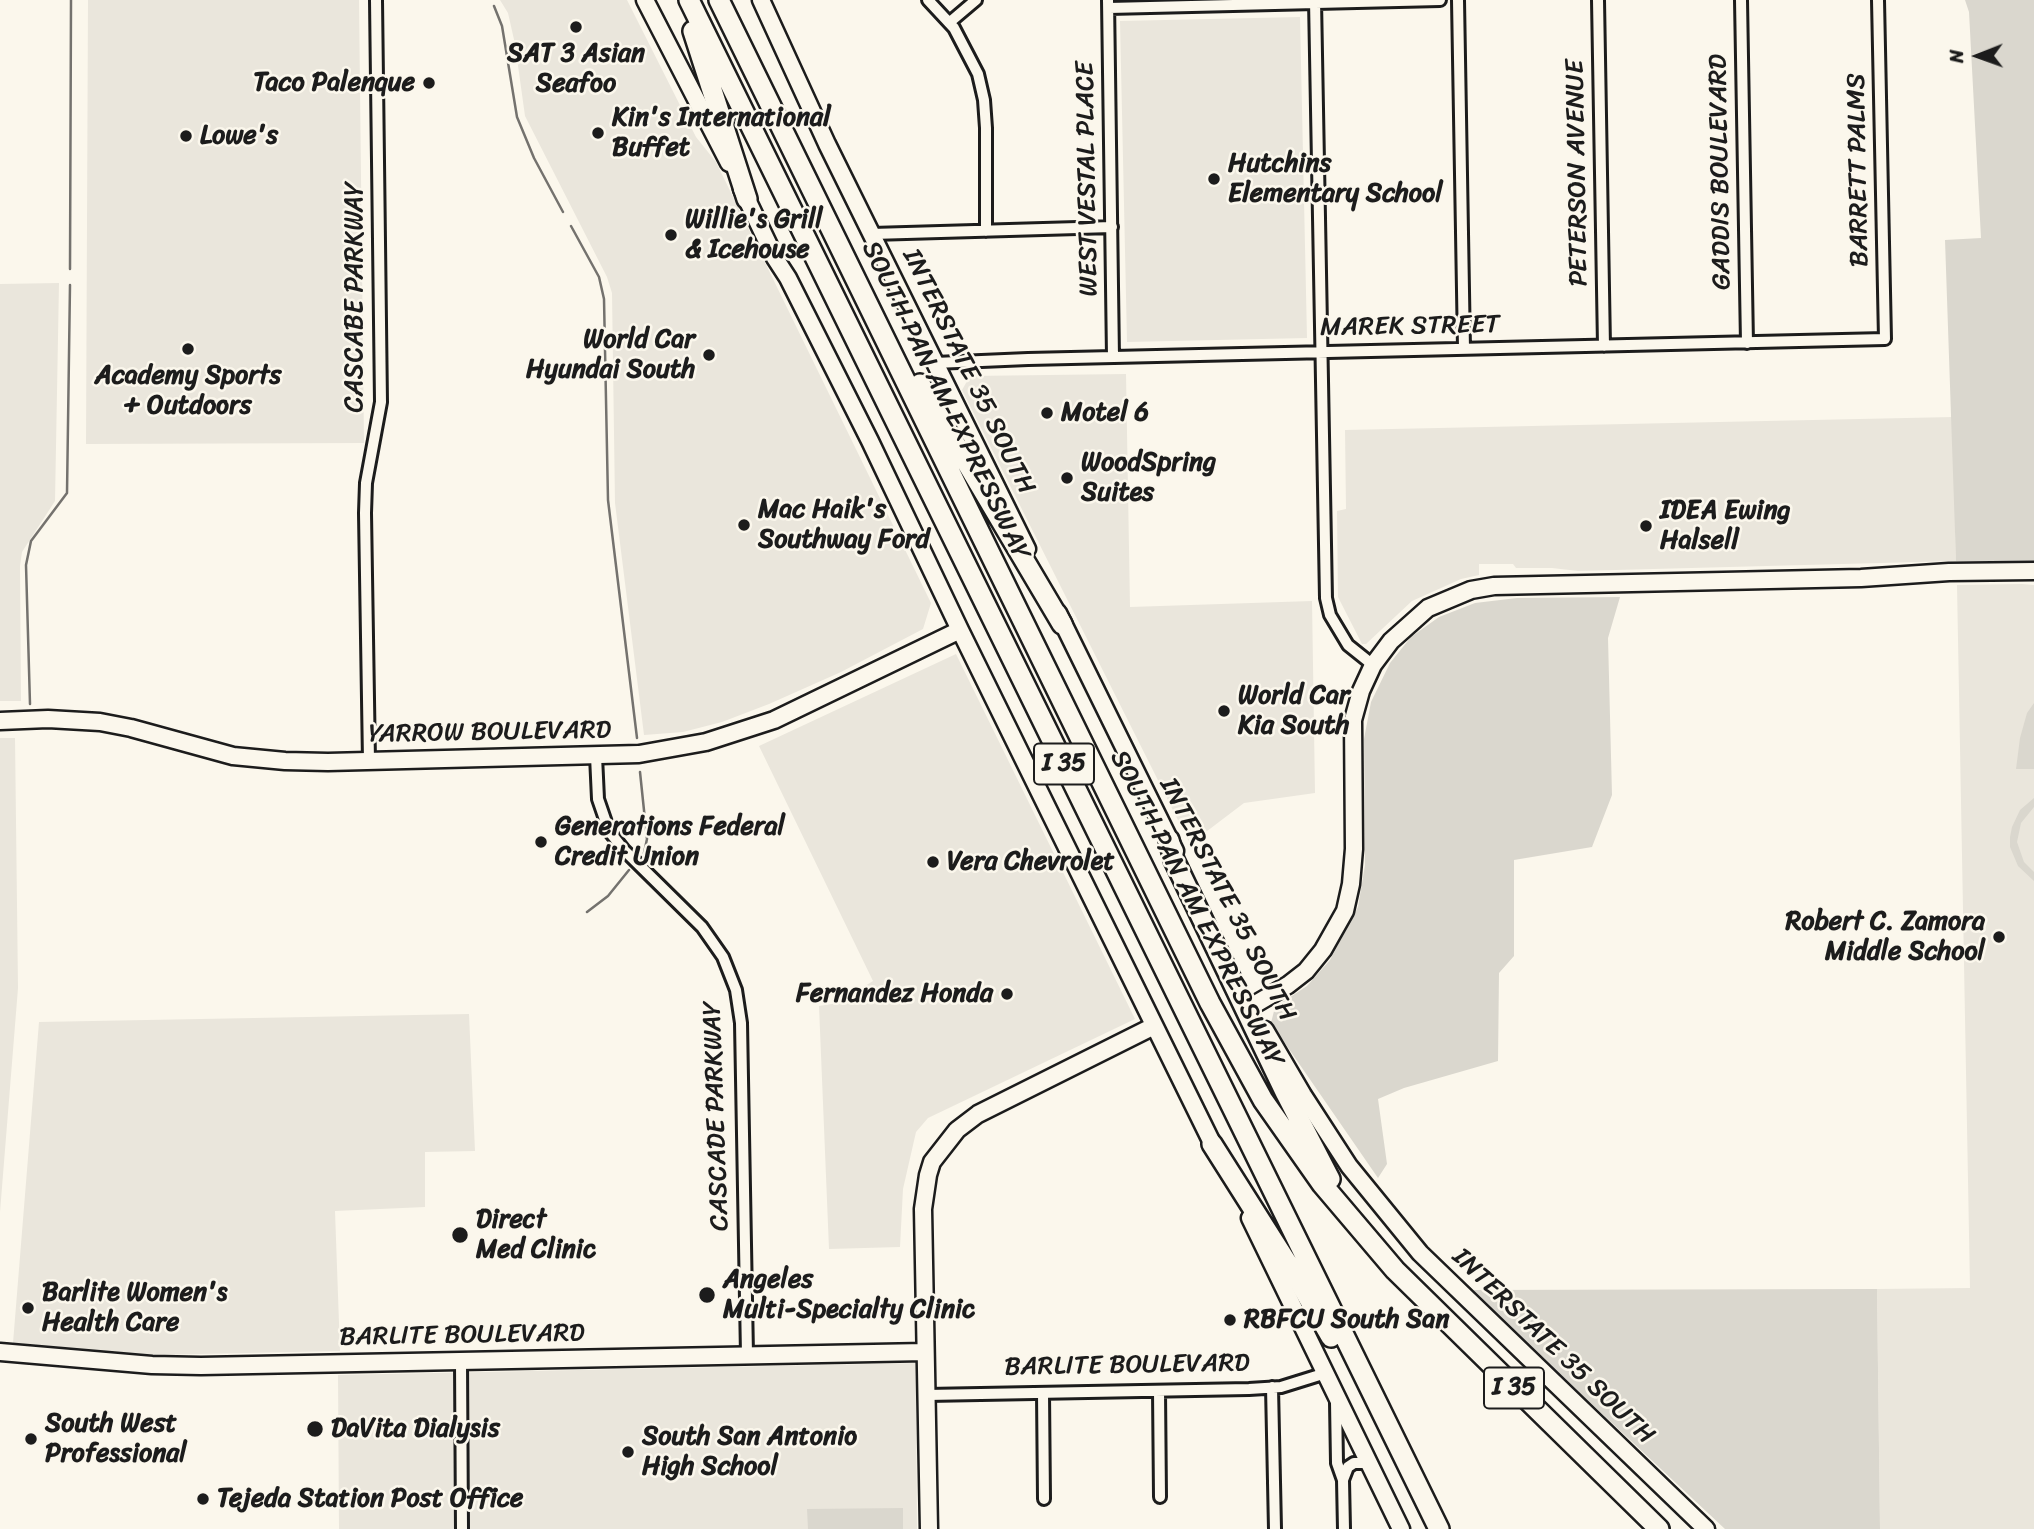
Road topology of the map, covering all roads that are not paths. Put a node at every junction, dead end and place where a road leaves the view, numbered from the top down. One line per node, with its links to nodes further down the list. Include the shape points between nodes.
1 (376, 0): 34 (street, CASCABE PARKWAY, via 381,402 366,483)
2 (645, 0): 17 (street)
3 (687, 0): 17 (highway); 50 (highway, SOUTH PAN AM EXPRESSWAY / I 35)
4 (719, 0): 16 (highway, SOUTH PAN AM EXPRESSWAY / I 35)
5 (761, 0): 20 (street, INTERSTATE 35 SOUTH)
6 (928, 0): 15 (street)
7 (976, 0): 15 (street)
8 (1440, 0): 13 (street)
9 (1458, 0): 24 (street)
10 (1598, 0): 23 (street, PETERSON AVENUE)
11 (1741, 0): 22 (street, GADDIS BOULEVARD)
12 (1878, 0): 21 (street, BARRETT PALMS)
13 (1315, 2): 14 (street); 25 (street)
14 (1109, 4): 18 (street, WEST VESTAL PLACE)
15 (950, 22): 19 (street, via 971,57 984,100)
16 (810, 186): 29 (highway, via 860,263 914,372); 39 (highway, SOUTH PAN AM EXPRESSWAY / I 35, via 1238,1057 1299,1154)
17 (747, 199): 30 (street)
18 (1112, 228): 19 (street); 26 (street, WEST VESTAL PLACE)
19 (986, 231): 20 (street)
20 (872, 234): 27 (street, INTERSTATE 35 SOUTH)
21 (1885, 339): 22 (street, MAREK STREET)
22 (1747, 343): 23 (street, MAREK STREET)
23 (1604, 345): 24 (street, MAREK STREET)
24 (1464, 348): 25 (street, MAREK STREET)
25 (1321, 351): 26 (street, MAREK STREET); 31 (street, via 1326,598 1330,615 1348,645)
26 (1113, 357): 27 (street, MAREK STREET)
27 (935, 363): 29 (street, INTERSTATE 35 SOUTH)
28 (2034, 571): 31 (street, via 1494,586 1428,608 1391,641)
29 (1062, 624): 35 (street, INTERSTATE 35 SOUTH)
30 (960, 630): 33 (street, YARROW BOULEVARD, via 748,729 668,750); 37 (street)
31 (1373, 665): 36 (street, via 1353,720 1354,849 1345,911 1306,971)
32 (0, 721): 34 (street, YARROW BOULEVARD, via 100,722 248,758)
33 (596, 756): 34 (street, YARROW BOULEVARD); 42 (street, CASCADE PARKWAY, via 598,799 609,831 702,927 723,957 736,990 741,1023)
34 (369, 761)
35 (1169, 840): 36 (street, INTERSTATE 35 SOUTH); 39 (highway, via 1174,860 1327,1175)
36 (1252, 1006): 62 (street, INTERSTATE 35 SOUTH, via 1343,1156 1420,1253)
37 (1154, 1026): 38 (street); 41 (street, via 978,1114 935,1156 923,1209)
38 (1212, 1144): 44 (street); 50 (highway)
39 (1380, 1252): 55 (highway, SOUTH PAN AM EXPRESSWAY / I 35)
40 (0, 1352): 43 (street, BARLITE BOULEVARD, via 152,1365)
41 (925, 1352): 42 (street, BARLITE BOULEVARD); 48 (street)
42 (747, 1355): 43 (street, BARLITE BOULEVARD)
43 (461, 1362): 56 (street)
44 (1326, 1373): 45 (street, BARLITE BOULEVARD); 49 (street)
45 (1272, 1387): 46 (street, BARLITE BOULEVARD); 58 (street)
46 (1159, 1391): 47 (street, BARLITE BOULEVARD); 53 (street)
47 (1043, 1393): 48 (street, BARLITE BOULEVARD); 54 (street)
48 (927, 1395): 57 (street)
49 (1336, 1395): 51 (street); 52 (street, via 1337,1463)
50 (1401, 1452): 61 (highway, SOUTH PAN AM EXPRESSWAY / I 35)
51 (1369, 1463): 52 (street, via 1354,1463); 60 (street)
52 (1343, 1480): 59 (street)
53 (1160, 1497)
54 (1044, 1499)
55 (1655, 1525)
56 (462, 1529)
57 (929, 1529)
58 (1275, 1529)
59 (1344, 1529)
60 (1401, 1529)
61 (1438, 1529)
62 (1706, 1529)

